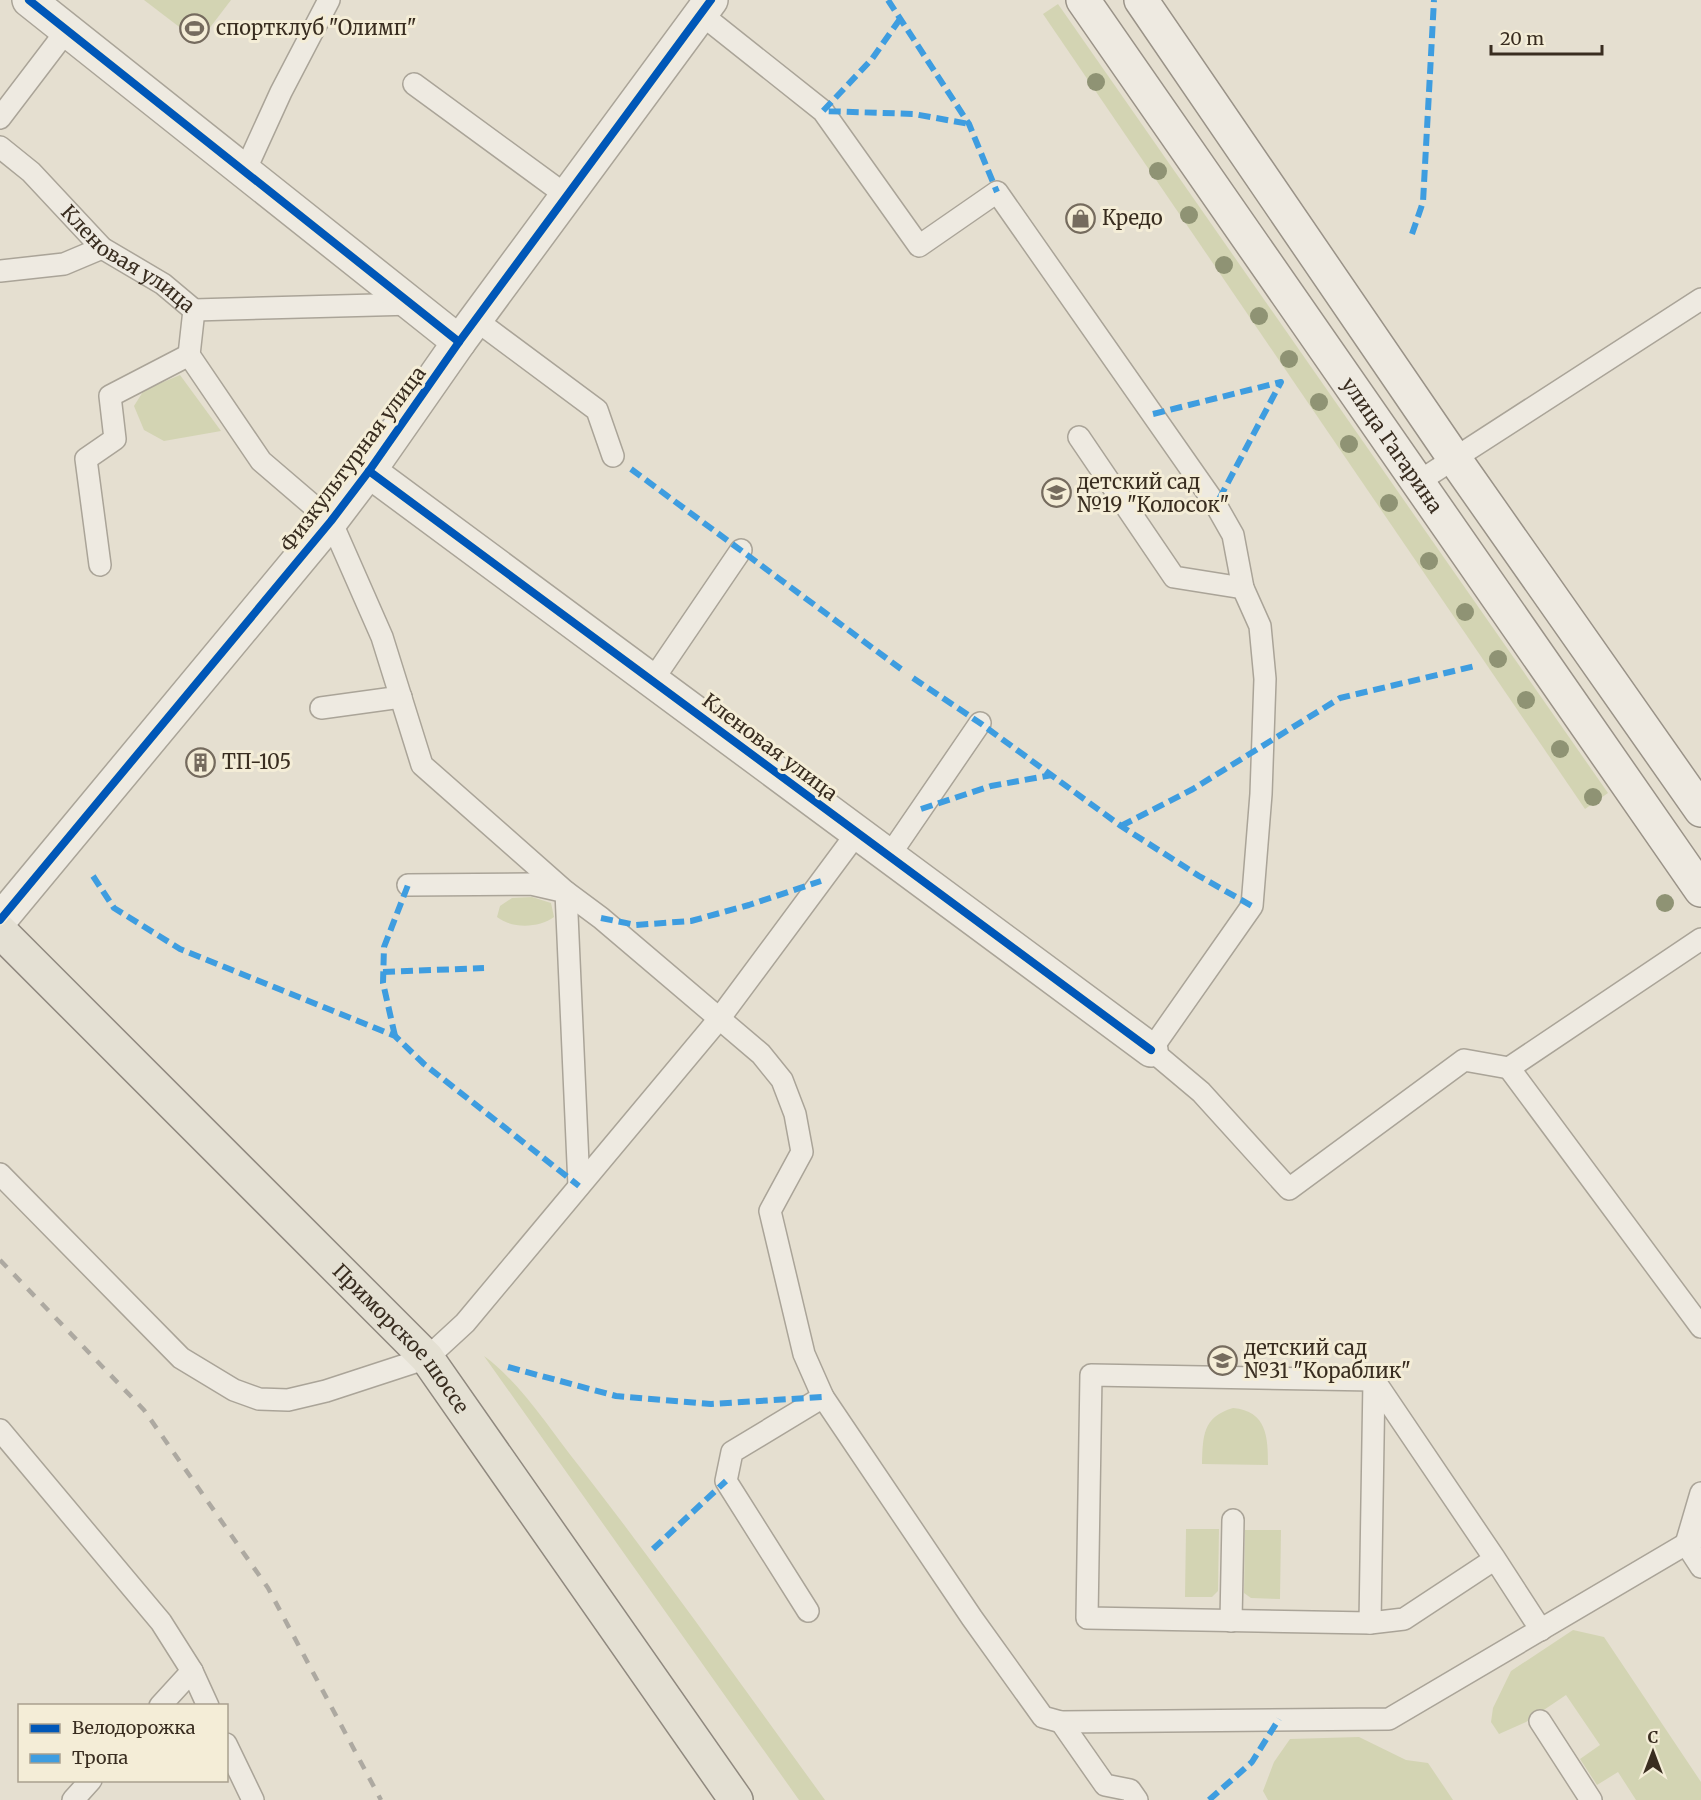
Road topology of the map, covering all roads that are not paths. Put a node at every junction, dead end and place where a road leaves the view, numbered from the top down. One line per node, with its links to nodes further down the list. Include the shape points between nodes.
1 (29, 0): 6 (street)
2 (328, 0): 10 (lane, via 280,92)
3 (1083, 0): 23 (street, улица Гагарина)
4 (1141, 0): 21 (street)
5 (706, 7): 11 (street, Физкультурная улица); 27 (lane, via 823,111 918,246 997,192 1216,505 1233,535)
6 (67, 30): 8 (lane); 10 (street)
7 (414, 84): 11 (lane)
8 (0, 118)
9 (0, 147): 12 (lane, Кленовая улица, via 31,172)
10 (245, 171): 15 (street)
11 (567, 196): 17 (street, Физкультурная улица)
12 (102, 248): 13 (lane, via 64,264); 16 (lane, Кленовая улица, via 163,284)
13 (0, 271)
14 (1701, 299): 21 (lane)
15 (413, 304): 16 (lane); 17 (street)
16 (194, 310): 18 (lane, Кленовая улица)
17 (468, 331): 20 (lane, via 597,410); 22 (street, Физкультурная улица)
18 (189, 355): 24 (lane, via 261,462); 26 (lane, via 110,396 115,439 86,459)
19 (1079, 437): 27 (lane, via 1174,577)
20 (613, 456)
21 (1454, 458): 23 (lane); 32 (street)
22 (369, 471): 24 (street, Физкультурная улица); 28 (street, Кленовая улица)
23 (1418, 482): 36 (street, улица Гагарина)
24 (331, 521): 29 (lane, via 382,638); 38 (street, Физкультурная улица)
25 (741, 550): 28 (lane)
26 (100, 566)
27 (1243, 588): 42 (lane, via 1260,626 1265,679 1252,906)
28 (652, 681): 33 (street, Кленовая улица)
29 (401, 697): 30 (lane); 37 (lane, via 422,765)
30 (321, 708)
31 (980, 723): 34 (lane)
32 (1701, 810)
33 (857, 832): 34 (street, Кленовая улица); 41 (lane)
34 (889, 856): 42 (street, Кленовая улица)
35 (408, 885): 37 (lane, via 531,884)
36 (1701, 890)
37 (566, 892): 41 (lane); 45 (lane)
38 (0, 920)
39 (0, 931): 47 (main road, Приморское шоссе)
40 (1701, 939): 43 (lane)
41 (719, 1019): 45 (lane); 49 (lane, via 761,1054 783,1080 795,1114 802,1152 770,1211 804,1354)
42 (1151, 1050): 43 (lane, via 1201,1092 1289,1189 1464,1060)
43 (1509, 1068): 46 (lane)
44 (0, 1174): 47 (lane, via 181,1358 234,1390 259,1399 288,1400)
45 (579, 1186): 47 (lane, via 465,1323)
46 (1701, 1327)
47 (427, 1358): 70 (main road, Приморское шоссе)
48 (1374, 1380): 54 (lane); 57 (lane, via 1091,1375 1087,1618); 58 (lane)
49 (823, 1397): 56 (lane, via 732,1452 726,1481); 64 (lane, via 1043,1717)
50 (0, 1430): 60 (lane, via 161,1622)
51 (1701, 1493): 53 (lane)
52 (1233, 1520): 57 (lane)
53 (1694, 1540): 55 (lane); 59 (lane)
54 (1495, 1558): 58 (lane, via 1404,1619); 59 (lane)
55 (1701, 1567)
56 (808, 1611)
57 (1231, 1621): 58 (lane)
58 (1370, 1623)
59 (1541, 1630): 64 (lane, via 1389,1719)
60 (192, 1671): 61 (lane); 62 (lane)
61 (162, 1704)
62 (207, 1704)
63 (1540, 1721): 72 (lane)
64 (1062, 1722): 67 (lane)
65 (228, 1748): 69 (lane)
66 (88, 1782): 68 (lane)
67 (1099, 1792): 71 (lane, via 1130,1790)
68 (73, 1800)
69 (253, 1800)
70 (736, 1800)
71 (1137, 1800)
72 (1591, 1800)

